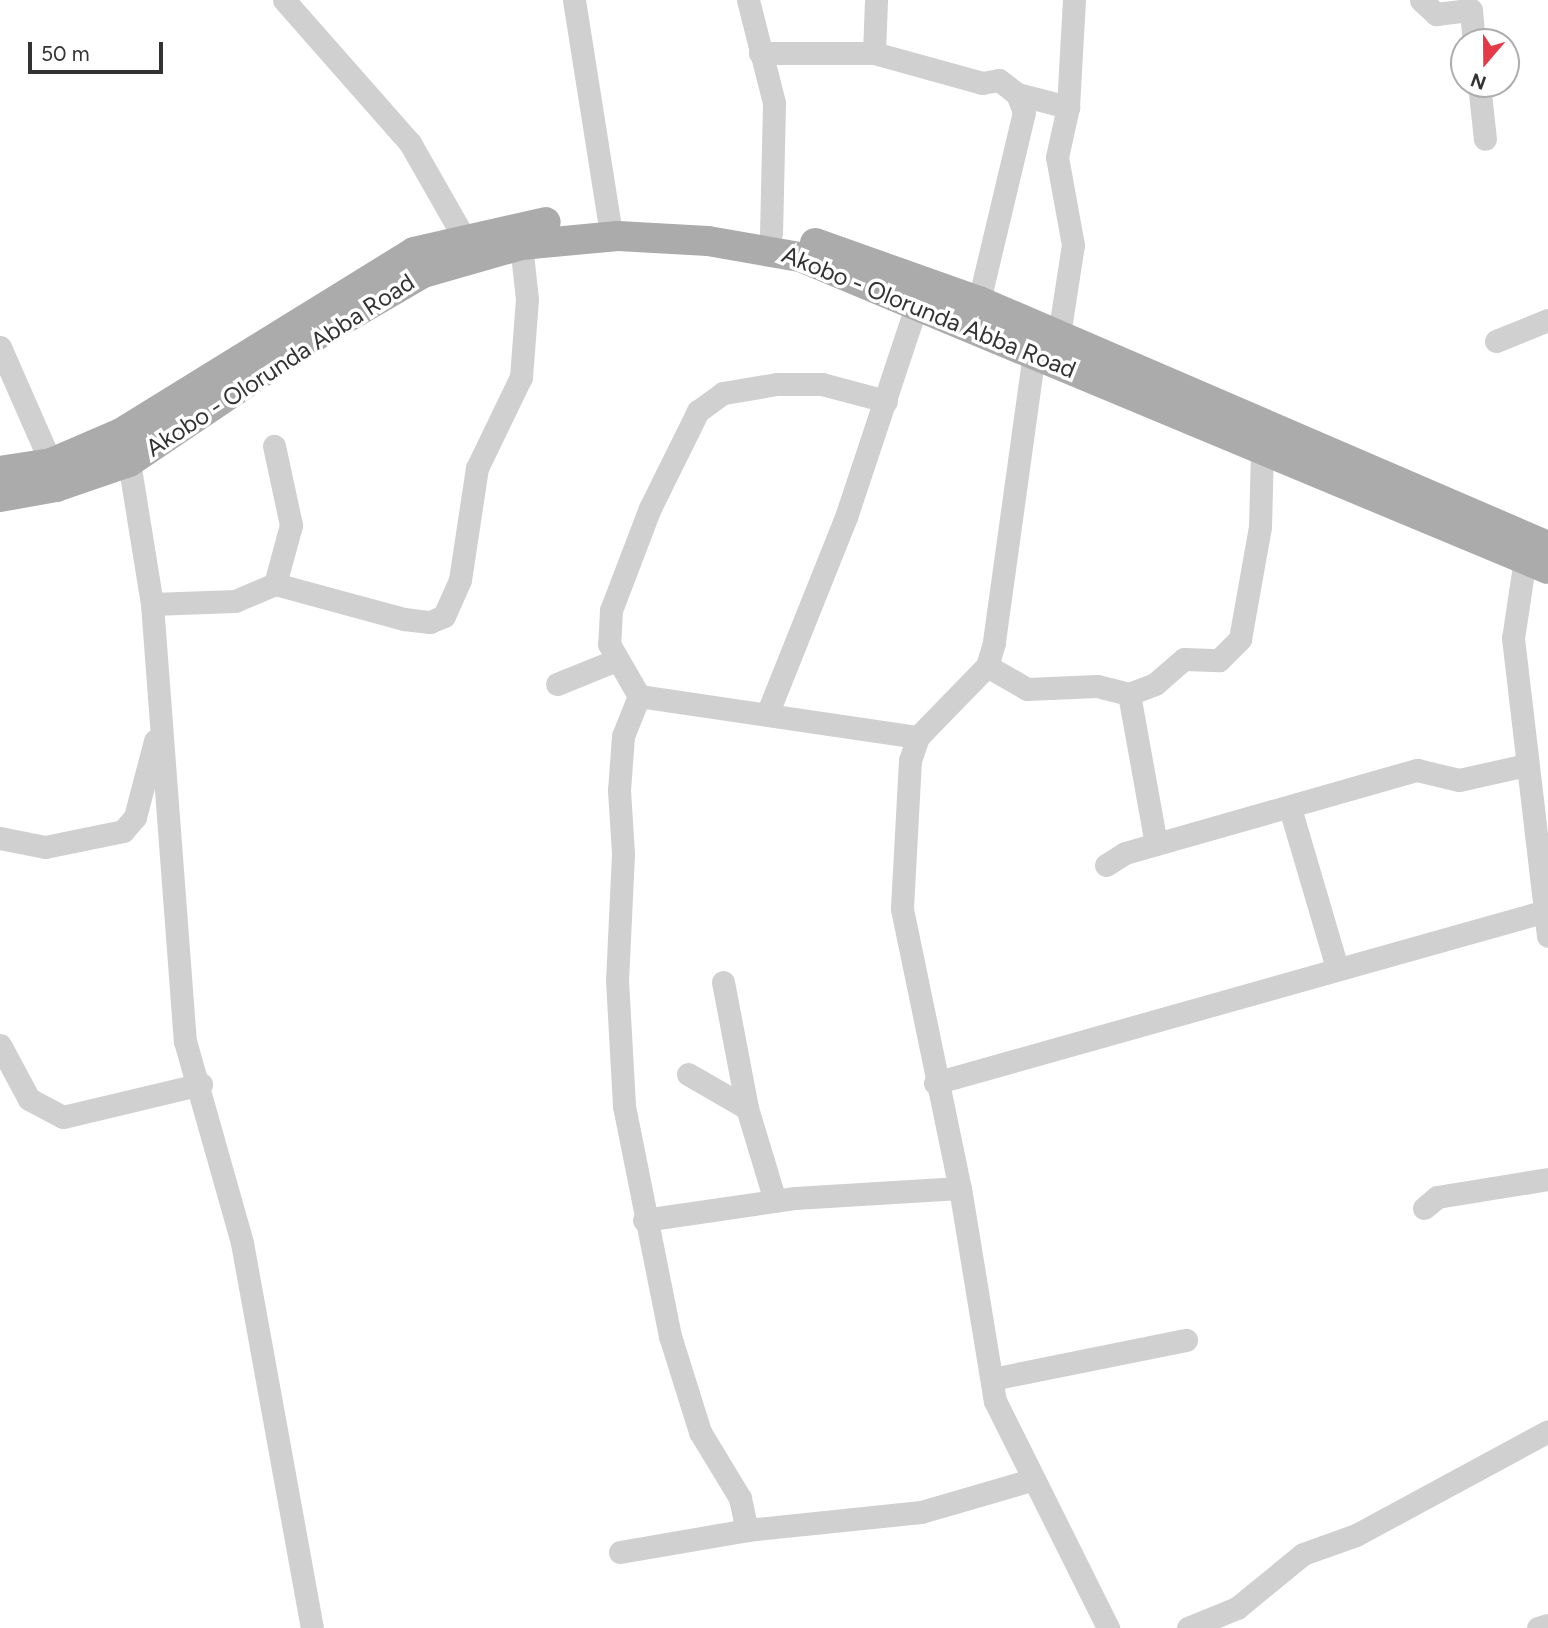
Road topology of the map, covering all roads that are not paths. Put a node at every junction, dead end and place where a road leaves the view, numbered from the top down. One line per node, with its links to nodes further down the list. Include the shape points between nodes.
1 (284, 0): 16 (street, via 410,143)
2 (574, 0): 14 (street)
3 (748, 0): 8 (street)
4 (876, 0): 9 (street)
5 (1074, 0): 12 (street)
6 (1421, 0): 7 (street, via 1436,14 1471,10)
7 (1473, 28)
8 (760, 53): 9 (street); 15 (street, via 774,103)
9 (874, 53): 10 (street, via 982,83 999,80)
10 (1017, 94): 12 (street); 18 (street, via 1024,112)
11 (1481, 98): 13 (street)
12 (1068, 107): 21 (street, via 1057,157 1073,245)
13 (1485, 139)
14 (609, 222): 15 (main road, Akobo - Olorunda Abba Road); 16 (main road, Akobo - Olorunda Abba Road, via 524,224)
15 (771, 233): 18 (main road, Akobo - Olorunda Abba Road)
16 (463, 236): 25 (main road, Akobo - Olorunda Abba Road, via 414,252 361,280)
17 (521, 245): 19 (main road, Akobo - Olorunda Abba Road, via 618,236 765,248); 27 (main road, Akobo - Olorunda Abba Road, via 423,273 322,332); 35 (street, via 527,299 521,377 477,468 460,580 444,616 430,622 404,619)
18 (979, 301): 21 (main road, Akobo - Olorunda Abba Road)
19 (917, 303): 24 (main road, Akobo - Olorunda Abba Road); 26 (street)
20 (1548, 320): 22 (street)
21 (1059, 335): 34 (main road, Akobo - Olorunda Abba Road)
22 (1496, 341)
23 (0, 347): 31 (street)
24 (1034, 353): 29 (main road, Akobo - Olorunda Abba Road); 38 (street)
25 (184, 394): 27 (main road); 31 (main road, Akobo - Olorunda Abba Road, via 121,433)
26 (886, 401): 37 (street, via 822,384 777,384 723,393 698,411 650,508 611,610); 42 (street)
27 (195, 422): 30 (main road, Akobo - Olorunda Abba Road)
28 (274, 446): 35 (street, via 291,525)
29 (1262, 449): 34 (main road, Akobo - Olorunda Abba Road); 40 (street, via 1260,527 1240,639 1219,660 1184,659 1155,684)
30 (129, 462): 33 (main road, Akobo - Olorunda Abba Road); 36 (street)
31 (51, 463): 32 (main road, Akobo - Olorunda Abba Road)
32 (0, 471)
33 (0, 497)
34 (1540, 558): 45 (street, via 1513,638)
35 (275, 584): 36 (street, via 235,601)
36 (152, 604): 43 (street)
37 (614, 661): 39 (street); 41 (street)
38 (987, 666): 40 (street, via 1027,689 1097,686); 44 (street)
39 (556, 684)
40 (1129, 694): 48 (street)
41 (639, 696): 42 (street); 63 (street, via 622,750 617,979 624,1106)
42 (768, 712): 44 (street)
43 (158, 735): 47 (street, via 135,817 123,831 45,847); 57 (street, via 185,1041)
44 (918, 737): 56 (street, via 910,760 902,909)
45 (1526, 765): 46 (street, via 1460,780 1417,770); 50 (street)
46 (1290, 808): 48 (street); 52 (street)
47 (0, 838)
48 (1156, 844): 49 (street)
49 (1106, 865)
50 (1542, 912): 51 (street); 52 (street)
51 (1548, 936)
52 (1337, 968): 56 (street)
53 (723, 982): 58 (street)
54 (0, 1045): 57 (street, via 29,1099 63,1117)
55 (688, 1074): 58 (street)
56 (935, 1083): 60 (street)
57 (201, 1084): 71 (street, via 242,1243)
58 (747, 1108): 61 (street)
59 (1548, 1179): 62 (street, via 1437,1197)
60 (960, 1188): 61 (street); 65 (street)
61 (775, 1201): 63 (street)
62 (1424, 1208)
63 (644, 1220): 68 (street, via 696,1420 740,1499)
64 (1186, 1340): 65 (street)
65 (992, 1379): 67 (street, via 995,1401)
66 (1548, 1432): 73 (street, via 1356,1535 1303,1554 1237,1608)
67 (1031, 1480): 68 (street, via 921,1513); 72 (street)
68 (747, 1530): 69 (street)
69 (620, 1552)
70 (1548, 1625): 74 (street)
71 (312, 1628)
72 (1108, 1628)
73 (1188, 1628)
74 (1538, 1628)

